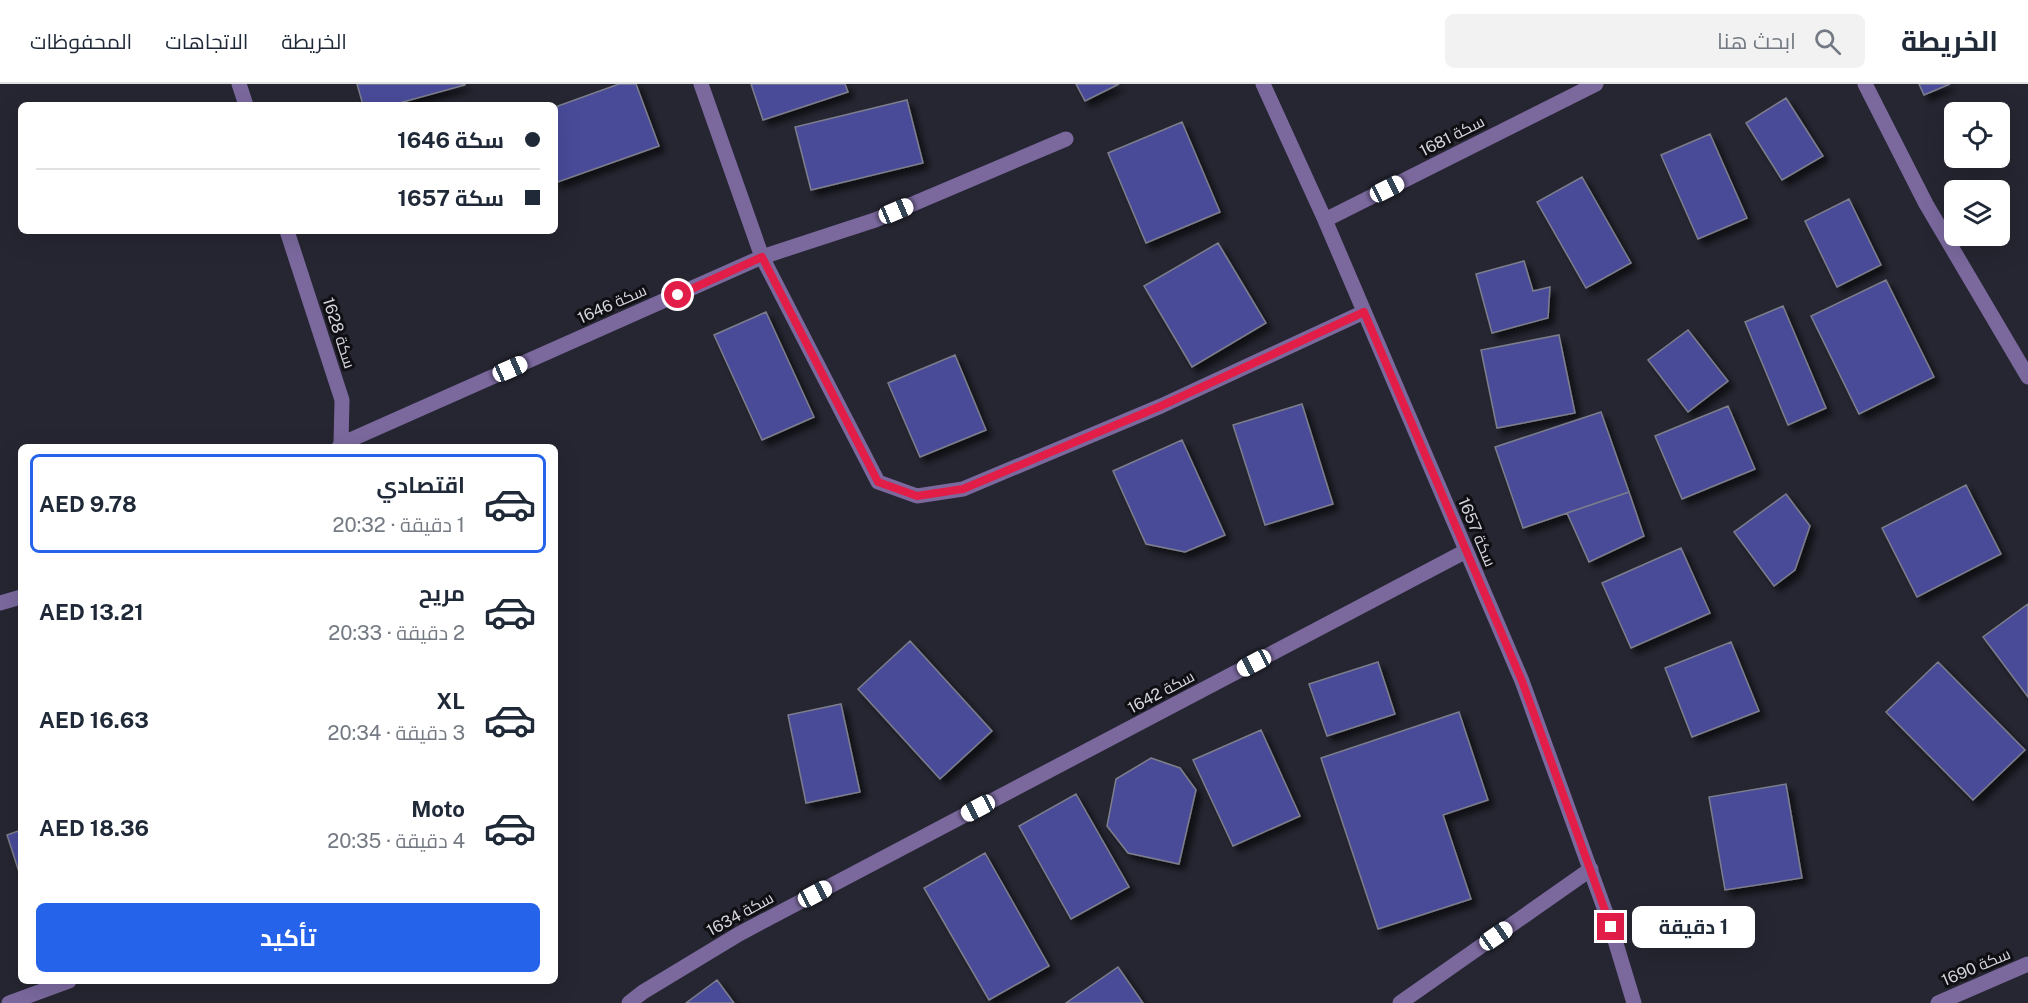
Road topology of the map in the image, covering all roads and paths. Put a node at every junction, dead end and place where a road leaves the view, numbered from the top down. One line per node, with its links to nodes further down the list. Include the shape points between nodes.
1 (239, 84): 6 (street)
2 (701, 84): 10 (street)
3 (1263, 84): 8 (street, سكة 1657)
4 (1596, 84): 8 (street, سكة 1681)
5 (1865, 84): 12 (street, via 1926,204)
6 (245, 102)
7 (1066, 139): 10 (street, سكة 1646, via 875,220)
8 (1324, 220): 11 (street, سكة 1657)
9 (288, 234): 13 (street, سكة 1628, via 342,400)
10 (762, 257): 11 (street, via 878,482 917,496 963,489 1161,406); 14 (street, سكة 1646)
11 (1364, 312): 15 (street, سكة 1657)
12 (2028, 377)
13 (340, 444)
14 (344, 444)
15 (1466, 551): 18 (street, سكة 1642); 19 (street, سكة 1657, via 1522,681)
16 (18, 598): 17 (street)
17 (0, 603)
18 (873, 864): 23 (street, سكة 1634, via 739,934)
19 (1591, 869): 24 (street); 25 (street, سكة 1657)
20 (2028, 964): 26 (street, سكة 1690)
21 (61, 984): 22 (street)
22 (9, 1003)
23 (629, 1003)
24 (1400, 1003)
25 (1634, 1003)
26 (1938, 1003)

